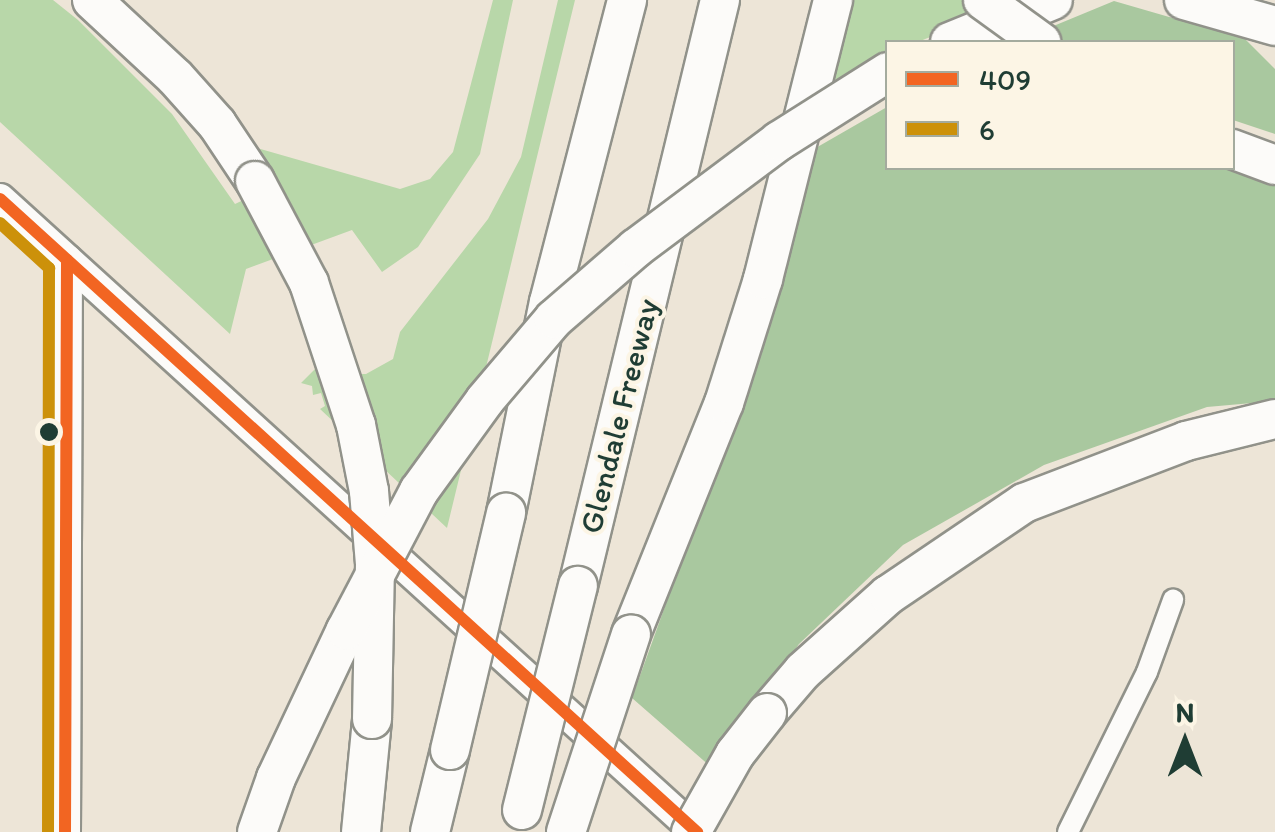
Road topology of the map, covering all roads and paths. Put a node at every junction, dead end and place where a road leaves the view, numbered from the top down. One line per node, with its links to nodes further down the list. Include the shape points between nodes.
1 (92, 0): 21 (highway, bridge, via 175,77 255,182 309,282 356,425 375,564 372,719)
2 (627, 0): 22 (highway, bridge, via 549,302)
3 (720, 0): 18 (highway, Glendale Freeway, bridge)
4 (834, 0): 23 (highway, bridge, via 724,403 631,634)
5 (984, 0): 10 (highway, bridge)
6 (1053, 0): 9 (highway)
7 (1184, 0): 8 (highway)
8 (1275, 26)
9 (955, 40)
10 (1039, 40)
11 (885, 74): 20 (highway, bridge, via 780,140 636,248 554,320 485,400 419,491 276,778)
12 (1235, 150): 13 (highway)
13 (1275, 165)
14 (0, 200): 15 (main road)
15 (67, 260): 19 (main road); 24 (main road)
16 (1275, 419): 24 (highway, bridge, via 1186,440 1024,503 888,594 766,713 735,754)
17 (1173, 600): 25 (street, via 1147,672)
18 (519, 821)
19 (64, 832)
20 (256, 832)
21 (361, 832)
22 (430, 832)
23 (566, 832)
24 (694, 832)
25 (1068, 832)

